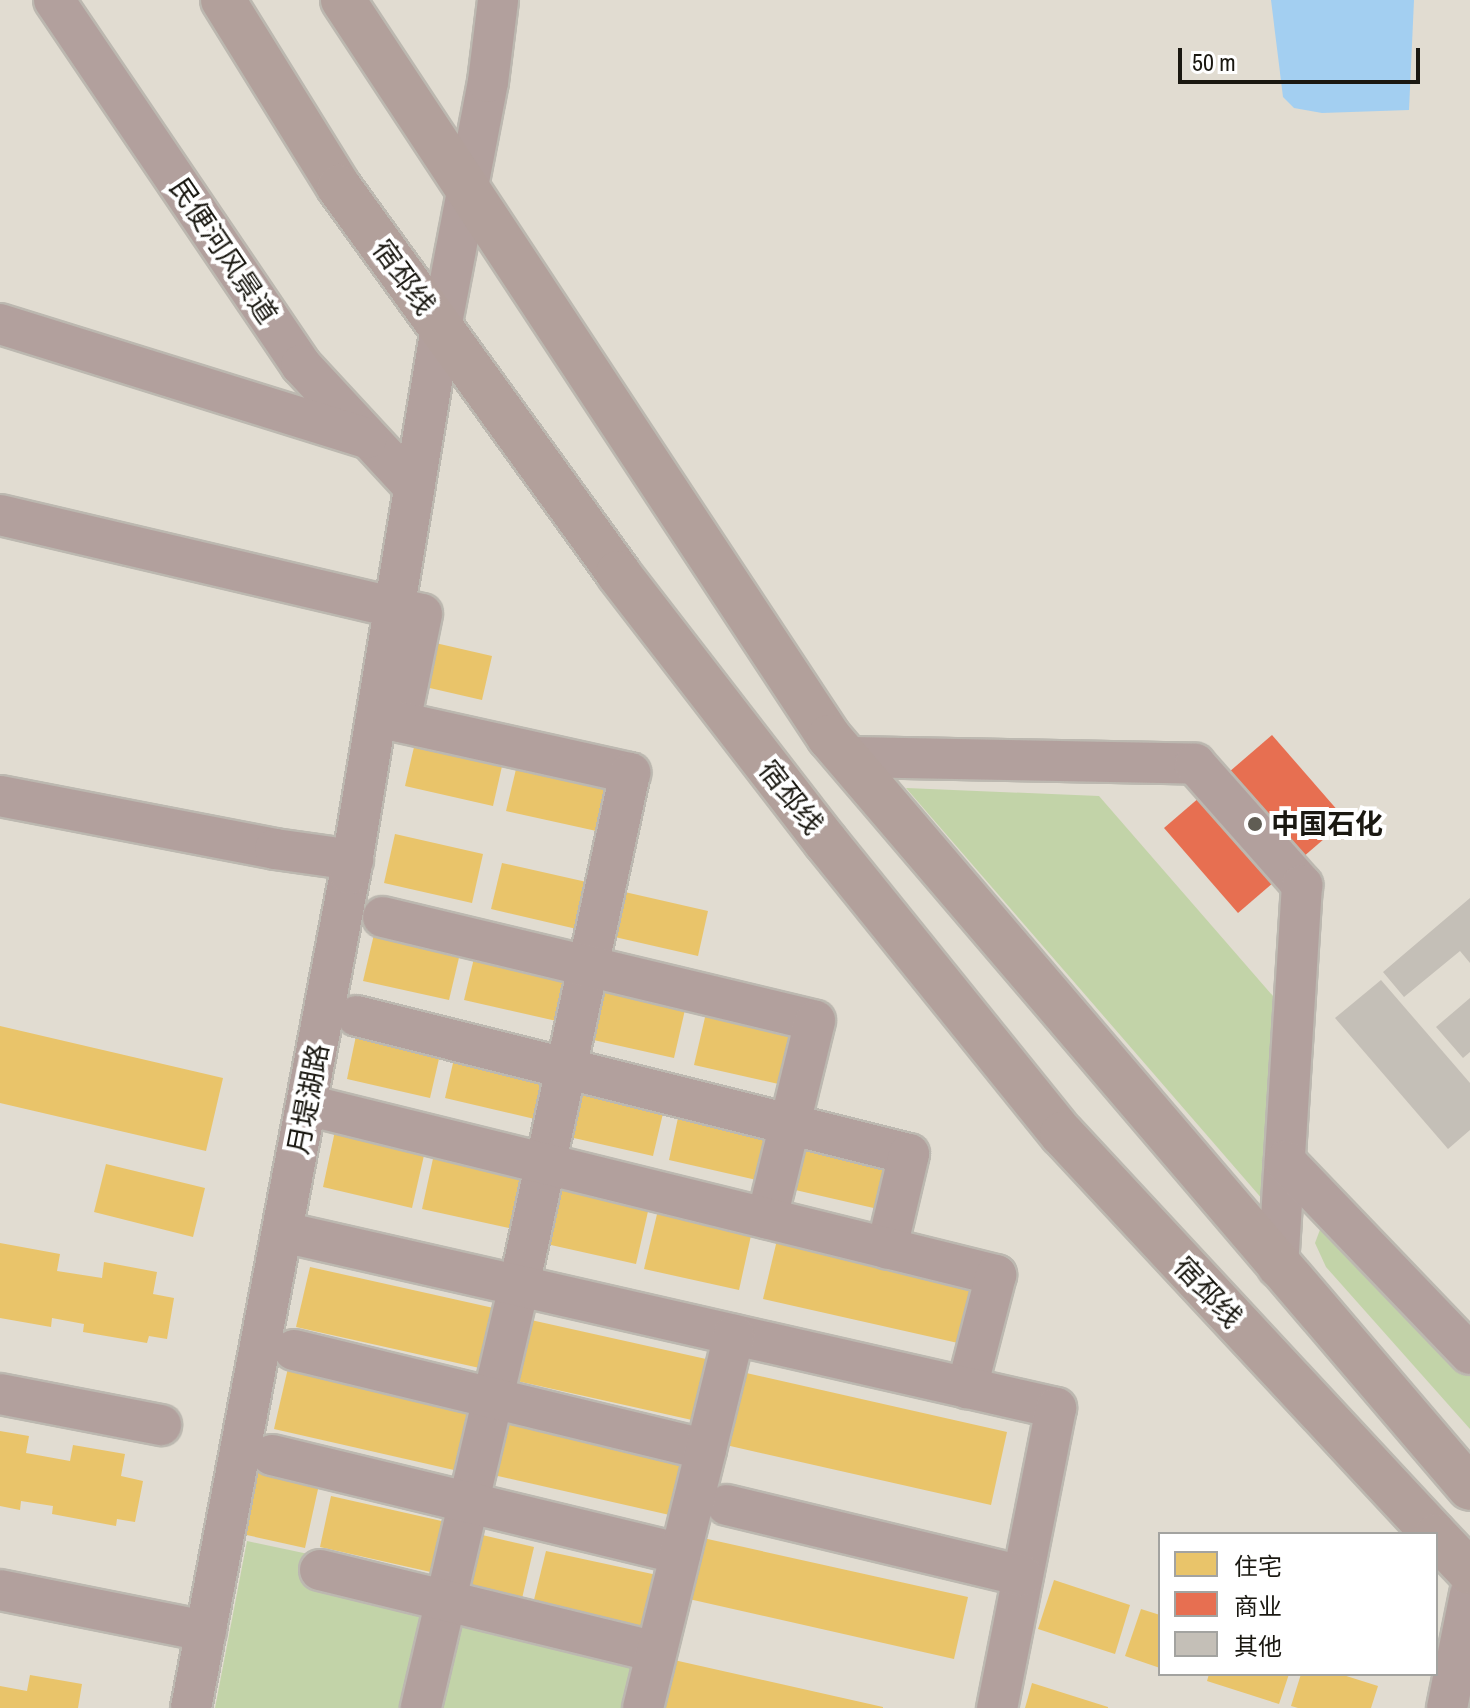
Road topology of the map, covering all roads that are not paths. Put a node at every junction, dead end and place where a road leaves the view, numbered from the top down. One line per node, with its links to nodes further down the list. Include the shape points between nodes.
1 (54, 0): 8 (street, 民便河风景道, via 301,365)
2 (223, 0): 7 (main road, 宿邳线, via 339,187)
3 (343, 0): 5 (main road)
4 (498, 0): 5 (street, 月堤湖路)
5 (469, 191): 7 (street, 月堤湖路); 12 (main road)
6 (0, 324): 8 (street)
7 (441, 328): 9 (street, 月堤湖路); 40 (main road, 宿邳线, via 618,573 1062,1134)
8 (369, 438): 9 (street, 民便河风景道)
9 (414, 487): 11 (street, 月堤湖路)
10 (0, 515): 11 (street)
11 (396, 609): 14 (street, 月堤湖路); 16 (street, via 422,614 400,722 630,773)
12 (846, 757): 21 (street, via 1195,764 1302,885); 26 (main road)
13 (0, 796): 14 (street)
14 (353, 860): 19 (street, 月堤湖路)
15 (383, 917): 16 (street)
16 (589, 967): 18 (street); 20 (street, via 815,1021)
17 (357, 1016): 18 (street)
18 (566, 1069): 20 (street); 22 (street)
19 (307, 1105): 22 (street); 24 (street, 月堤湖路)
20 (790, 1124): 23 (street); 25 (street, via 909,1154)
21 (1285, 1161): 26 (street); 30 (street)
22 (546, 1163): 23 (street); 27 (street)
23 (767, 1218): 25 (street)
24 (283, 1232): 27 (street); 49 (street, 月堤湖路)
25 (887, 1248): 31 (street, via 996,1275)
26 (1278, 1267): 37 (main road)
27 (519, 1286): 28 (street); 33 (street)
28 (734, 1335): 31 (street); 35 (street)
29 (294, 1350): 33 (street)
30 (1470, 1354)
31 (967, 1388): 45 (street, via 1056,1408)
32 (0, 1394): 34 (street)
33 (493, 1398): 35 (street); 38 (street)
34 (161, 1425)
35 (706, 1450): 42 (street)
36 (272, 1455): 38 (street)
37 (1470, 1488)
38 (469, 1503): 42 (street); 48 (street)
39 (727, 1505): 45 (street)
40 (1432, 1532)
41 (1438, 1538): 44 (main road, 宿邳线)
42 (680, 1554): 50 (street)
43 (320, 1570): 48 (street)
44 (1470, 1572)
45 (1023, 1576): 54 (street)
46 (0, 1590): 49 (street)
47 (1470, 1594): 55 (street)
48 (446, 1601): 50 (street); 52 (street)
49 (206, 1631): 51 (street, 月堤湖路)
50 (656, 1652): 53 (street)
51 (191, 1708)
52 (421, 1708)
53 (643, 1708)
54 (997, 1708)
55 (1447, 1708)

